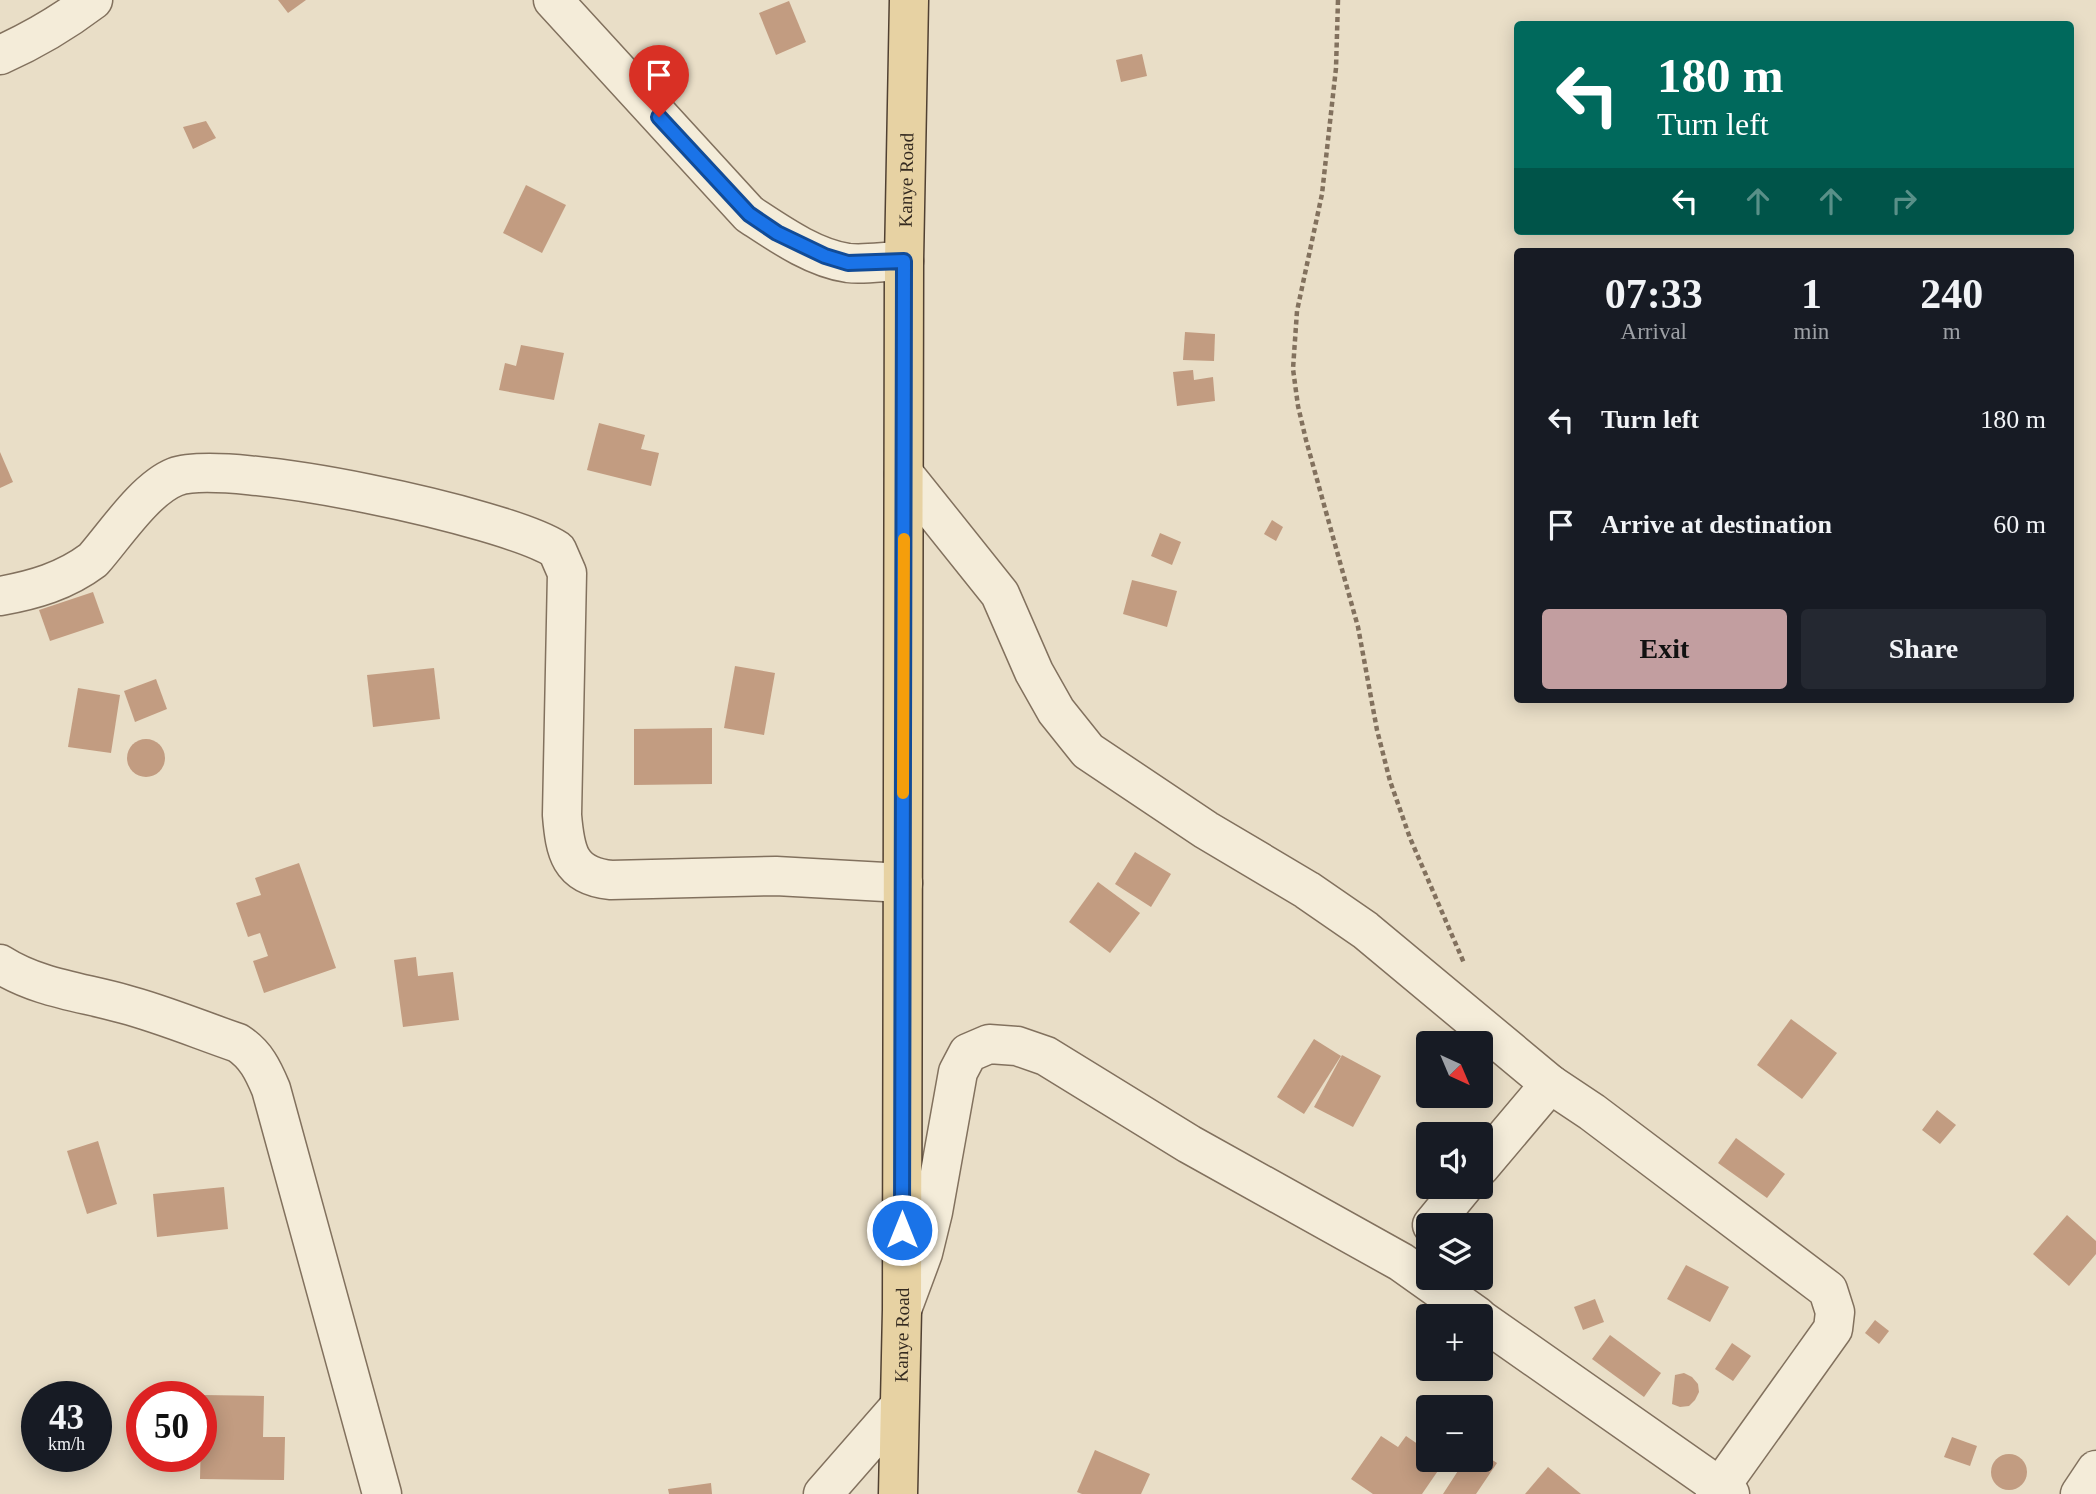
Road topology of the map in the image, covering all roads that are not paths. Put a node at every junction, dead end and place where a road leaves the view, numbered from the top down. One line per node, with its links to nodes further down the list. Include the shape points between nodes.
1 (93, 0): 4 (street, via 68,19)
2 (553, 0): 5 (street, via 749,214 777,233 848,263)
3 (909, 0): 5 (main road, Kanye Road)
4 (0, 54)
5 (904, 261): 6 (main road, Kanye Road)
6 (904, 474): 8 (main road, Kanye Road); 10 (street, via 1000,594 1034,672 1056,711 1088,751 1366,930)
7 (0, 596): 8 (street, via 41,587 83,568 153,492 174,478 193,473 247,474 392,499 520,534 557,550 567,573 562,815 567,852 575,865 596,878 611,880 776,876)
8 (903, 883): 17 (main road, Kanye Road)
9 (0, 964): 22 (street, via 66,992 124,1004 238,1043 262,1067)
10 (1550, 1084): 11 (street); 21 (street, via 1828,1290 1835,1312 1833,1329)
11 (1493, 1152)
12 (1453, 1199): 13 (street)
13 (1442, 1213)
14 (1416, 1244): 15 (street)
15 (1401, 1262): 16 (street); 17 (street, via 1189,1144 1046,1056 1017,1046 989,1044 968,1053 958,1072 933,1212)
16 (1461, 1304)
17 (902, 1310): 19 (main road, Kanye Road)
18 (1493, 1327): 21 (street)
19 (899, 1407): 23 (street); 24 (main road, Kanye Road)
20 (2096, 1469): 25 (street)
21 (1722, 1492)
22 (382, 1494)
23 (823, 1494)
24 (898, 1494)
25 (2080, 1494)

